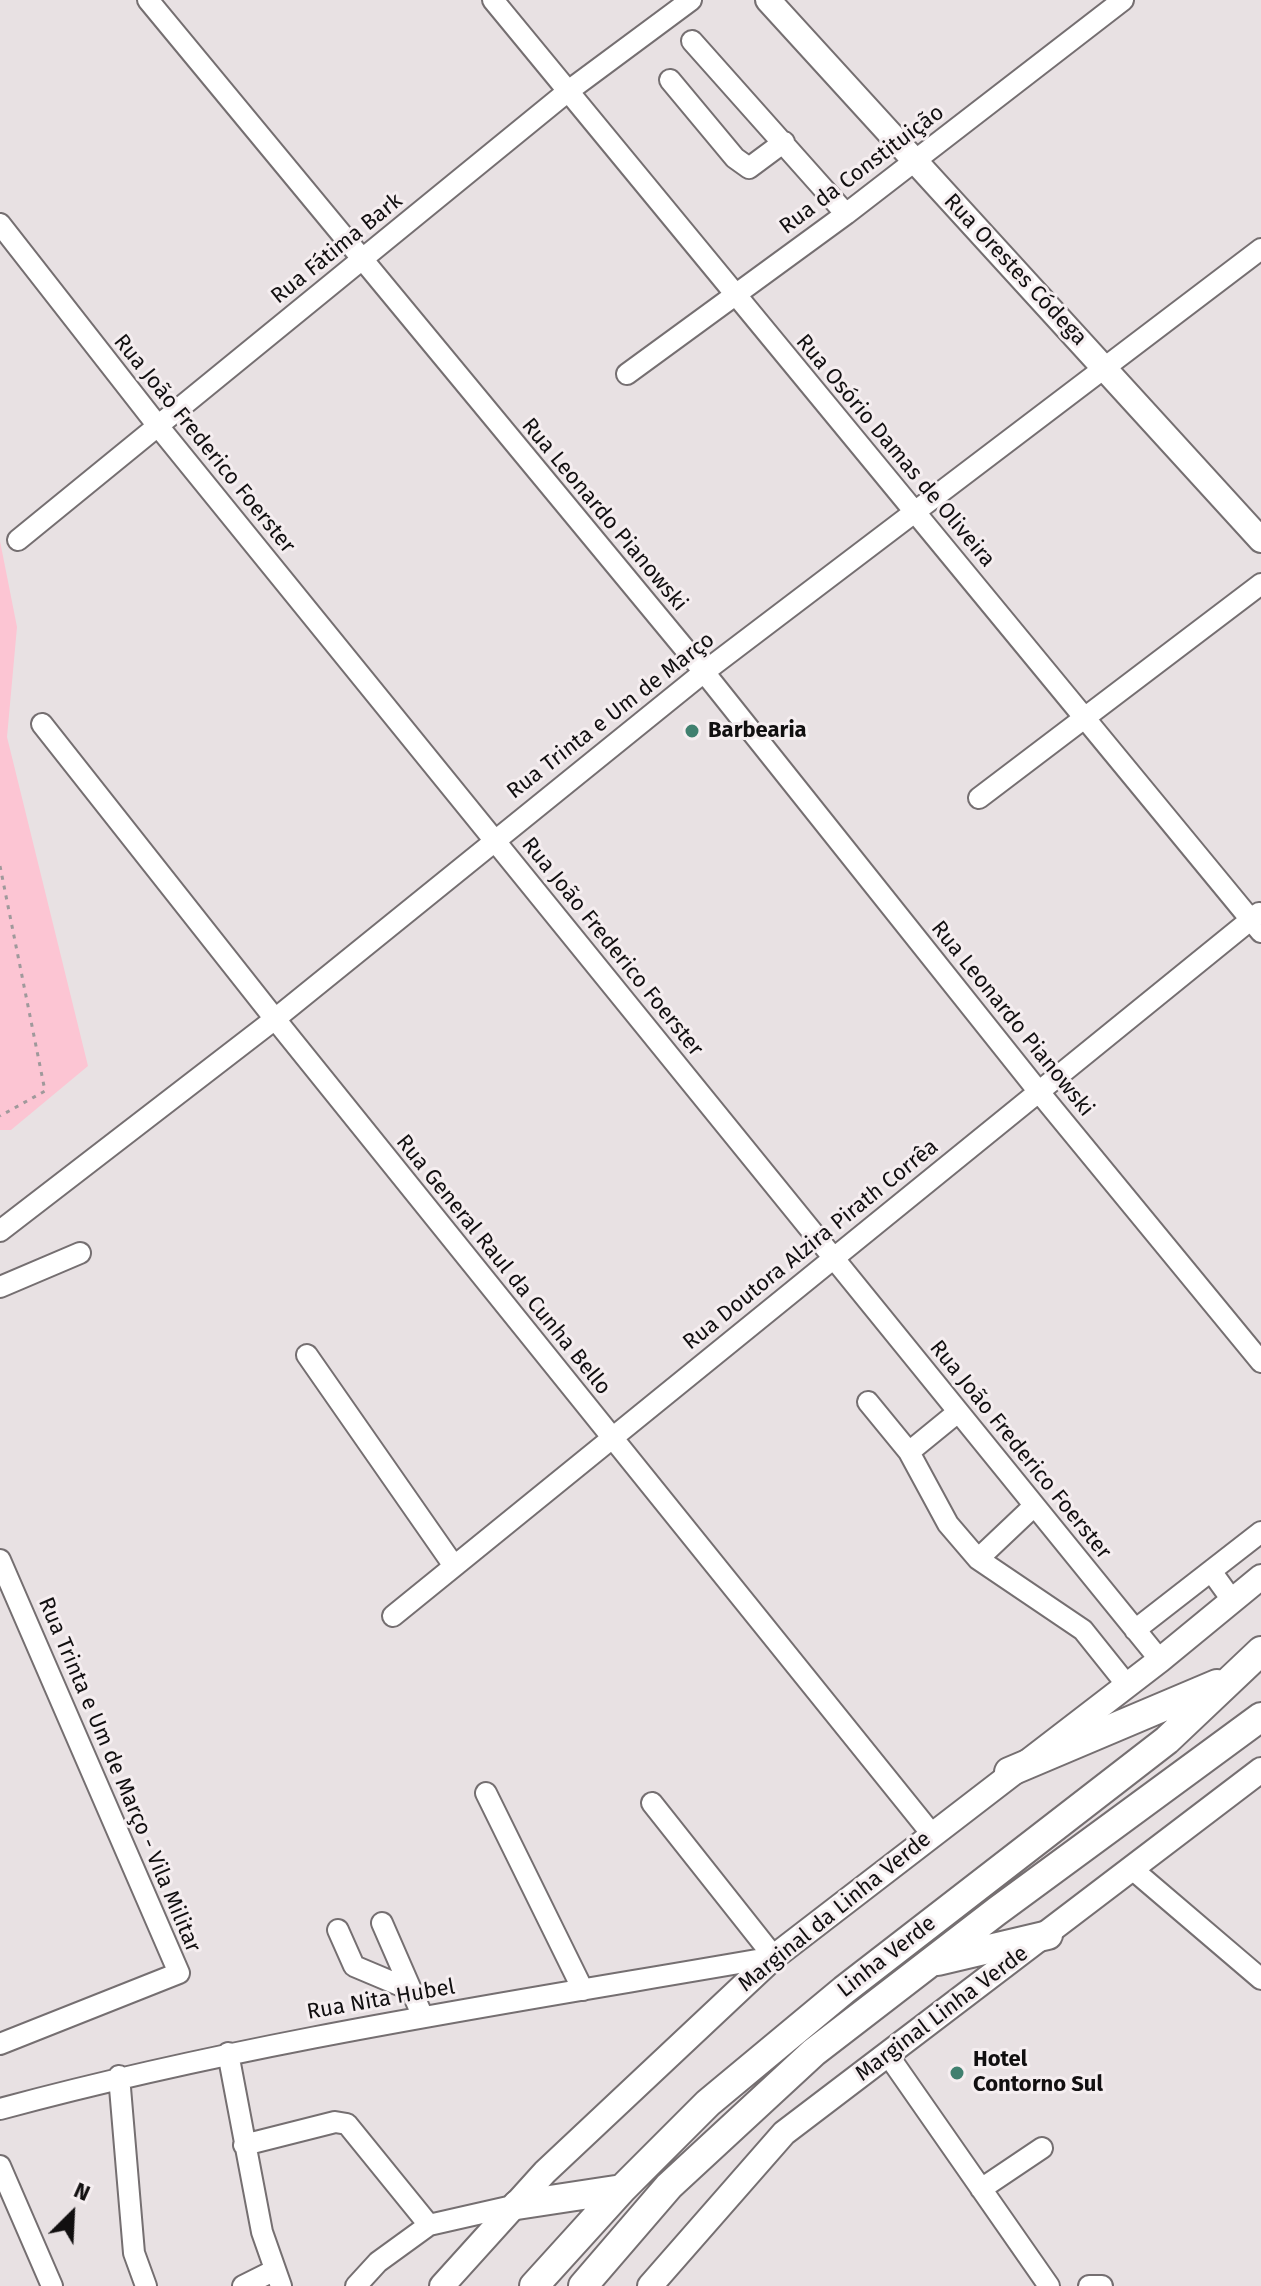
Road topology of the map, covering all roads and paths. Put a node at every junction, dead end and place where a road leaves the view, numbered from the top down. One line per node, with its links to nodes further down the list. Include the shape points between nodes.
1 (148, 0): 14 (street, Rua Leonardo Pianowski)
2 (493, 0): 8 (street, Rua Osório Damas de Oliveira)
3 (691, 0): 8 (street, Rua Fátima Bark)
4 (768, 0): 10 (main road, Rua Orestes Códega)
5 (1123, 0): 10 (street, Rua da Constituição)
6 (692, 41): 9 (street)
7 (670, 80): 9 (street, via 749,168)
8 (567, 92): 14 (street, Rua Fátima Bark); 15 (street, Rua Osório Damas de Oliveira)
9 (784, 142): 11 (street)
10 (915, 161): 11 (street, Rua da Constituição); 16 (main road, Rua Orestes Códega)
11 (846, 214): 15 (street, Rua da Constituição)
12 (0, 224): 18 (street, Rua João Frederico Foerster)
13 (1261, 249): 16 (street, Rua Trinta e Um de Março)
14 (361, 260): 18 (street, Rua Fátima Bark); 23 (street, Rua Leonardo Pianowski)
15 (735, 296): 17 (street, Rua da Constituição); 19 (street, Rua Osório Damas de Oliveira)
16 (1105, 369): 19 (street, Rua Trinta e Um de Março); 21 (main road, Rua Orestes Códega)
17 (627, 374)
18 (158, 426): 20 (street, Rua Fátima Bark); 27 (street, Rua João Frederico Foerster)
19 (916, 512): 23 (street, Rua Trinta e Um de Março); 24 (street, Rua Osório Damas de Oliveira)
20 (18, 540)
21 (1261, 540)
22 (1261, 584): 24 (street)
23 (704, 672): 27 (street, Rua Trinta e Um de Março); 31 (street, Rua Leonardo Pianowski)
24 (1085, 718): 26 (street); 29 (street, Rua Osório Damas de Oliveira)
25 (42, 724): 30 (street, Rua General Raul da Cunha Bello)
26 (979, 798)
27 (494, 839): 30 (street, Rua Trinta e Um de Março); 35 (street, Rua João Frederico Foerster)
28 (0, 866): 32 (path, via 45,1091)
29 (1258, 921): 31 (street, Rua Doutora Alzira Pirath Corrêa)
30 (275, 1019): 33 (street, Rua Trinta e Um de Março); 41 (street, Rua General Raul da Cunha Bello)
31 (1039, 1092): 35 (street, Rua Doutora Alzira Pirath Corrêa); 38 (street, Rua Leonardo Pianowski)
32 (0, 1116)
33 (0, 1231)
34 (80, 1253): 36 (street)
35 (833, 1259): 40 (street, Rua João Frederico Foerster); 41 (street, Rua Doutora Alzira Pirath Corrêa)
36 (0, 1287)
37 (307, 1355): 47 (street)
38 (1261, 1362)
39 (868, 1402): 42 (street)
40 (958, 1412): 42 (street); 43 (street, Rua João Frederico Foerster)
41 (612, 1438): 47 (street, Rua Doutora Alzira Pirath Corrêa); 63 (street, Rua General Raul da Cunha Bello)
42 (909, 1452): 45 (street, via 948,1524)
43 (1034, 1506): 45 (street); 53 (street, Rua João Frederico Foerster)
44 (1261, 1532): 48 (street)
45 (978, 1559): 57 (street, via 1083,1630)
46 (0, 1560): 50 (street, Rua Trinta e Um de Março - Vila Militar)
47 (454, 1566): 52 (street, Rua Doutora Alzira Pirath Corrêa)
48 (1211, 1571): 51 (street); 53 (street)
49 (1261, 1577): 51 (main road, Marginal da Linha Verde)
50 (8, 1599): 74 (street, Rua Trinta e Um de Março - Vila Militar, via 179,1973)
51 (1232, 1600): 55 (main road, Marginal da Linha Verde)
52 (393, 1616)
53 (1135, 1630): 55 (street, Rua João Frederico Foerster)
54 (1261, 1651): 56 (highway, Linha Verde)
55 (1160, 1660): 57 (main road, Marginal da Linha Verde)
56 (1249, 1670): 60 (highway); 82 (highway, Linha Verde, via 1167,1740 844,1990 708,2103)
57 (1127, 1685): 60 (main road, Marginal da Linha Verde)
58 (1260, 1717): 69 (highway, Linha Verde)
59 (1261, 1770): 64 (main road, Marginal Linha Verde)
60 (1009, 1772): 63 (main road, Marginal da Linha Verde)
61 (486, 1793): 72 (street)
62 (652, 1803): 68 (street)
63 (931, 1833): 68 (main road, Marginal da Linha Verde)
64 (1131, 1868): 67 (main road, Marginal Linha Verde); 70 (street)
65 (382, 1923): 71 (street)
66 (338, 1930): 71 (street, via 354,1966)
67 (1048, 1935): 69 (highway); 76 (main road, Marginal Linha Verde)
68 (774, 1957): 72 (street, Rua Nita Hubel); 84 (main road, Marginal da Linha Verde, via 545,2172)
69 (930, 1963): 93 (highway, Linha Verde, via 814,2052 745,2114 669,2186)
70 (1261, 1979)
71 (411, 1990): 73 (street)
72 (583, 1990): 73 (street, Rua Nita Hubel)
73 (423, 2017): 75 (street, Rua Nita Hubel)
74 (0, 2044)
75 (228, 2053): 77 (street, Rua Nita Hubel); 79 (street)
76 (888, 2055): 83 (street); 94 (main road, Marginal Linha Verde, via 784,2133)
77 (119, 2076): 78 (street, Rua Nita Hubel); 88 (street, via 134,2253)
78 (0, 2109)
79 (244, 2145): 85 (street, via 335,2122 347,2124); 86 (street, via 262,2232)
80 (1042, 2148): 83 (street)
81 (0, 2166): 87 (street)
82 (622, 2189): 84 (highway); 92 (highway, Linha Verde)
83 (981, 2189): 95 (street)
84 (517, 2205): 85 (street); 91 (main road, Marginal da Linha Verde)
85 (429, 2225): 90 (street, via 378,2262)
86 (278, 2278): 89 (street)
87 (52, 2286)
88 (146, 2286)
89 (243, 2286)
90 (356, 2286)
91 (442, 2286)
92 (534, 2286)
93 (583, 2286)
94 (650, 2286)
95 (1049, 2286)
96 (1089, 2286): 97 (street)
97 (1102, 2286)

